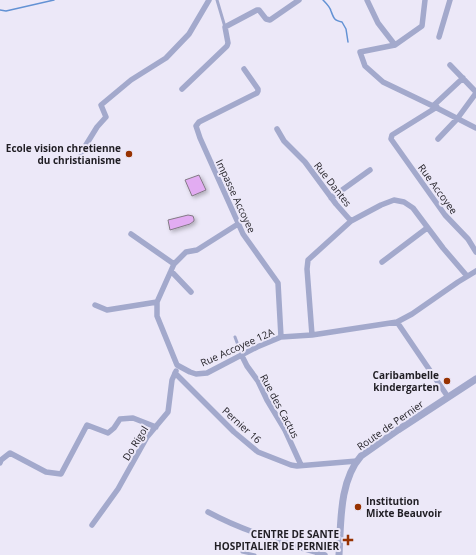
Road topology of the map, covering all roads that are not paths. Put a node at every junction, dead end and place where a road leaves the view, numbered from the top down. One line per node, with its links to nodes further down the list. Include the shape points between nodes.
1 (209, 0): 20 (street, via 189,34 166,58 131,80 101,105 106,117)
2 (218, 0): 7 (lane)
3 (299, 0): 7 (street, via 270,20 257,10)
4 (367, 0): 9 (street, via 378,23)
5 (425, 0): 9 (street, via 422,26)
6 (450, 0): 8 (street)
7 (225, 27): 13 (street, via 227,46)
8 (439, 37)
9 (395, 45): 15 (street, via 360,52 365,66 383,82)
10 (450, 65): 12 (street)
11 (244, 68): 24 (street, Impasse Accoyee, via 257,93 199,122 196,126)
12 (463, 78): 14 (street); 15 (street)
13 (182, 89)
14 (476, 92): 16 (street)
15 (435, 107): 16 (street); 27 (street, Rue Accoyee, via 392,135 391,139 445,215 468,239)
16 (458, 119): 17 (street); 19 (street)
17 (476, 128)
18 (277, 129): 22 (street, Rue Dantes)
19 (438, 139)
20 (81, 153)
21 (370, 170): 22 (street)
22 (331, 198): 23 (street, Rue Dantes)
23 (352, 221): 25 (street, via 394,200 408,205); 37 (street, Rue Dantes, via 308,260)
24 (238, 224): 29 (street, via 197,250 186,252); 39 (street, Impasse Accoyee, via 278,283)
25 (427, 228): 28 (street); 32 (street)
26 (131, 234): 29 (street)
27 (476, 252)
28 (382, 262)
29 (174, 264): 30 (street)
30 (171, 271): 33 (street); 34 (street)
31 (476, 271): 32 (street, Rue Accoyee 12A)
32 (467, 276): 36 (street, Rue Accoyee 12A)
33 (191, 292)
34 (157, 302): 35 (street, via 107,310); 41 (street, via 157,316)
35 (95, 305)
36 (397, 322): 37 (street, Rue Accoyee 12A); 44 (street)
37 (312, 335): 39 (street, Rue Accoyee 12A)
38 (235, 337): 40 (lane)
39 (281, 337): 40 (street, Rue Accoyee 12A)
40 (242, 356): 41 (street, Rue Accoyee 12A, via 207,373 196,374); 48 (street, Rue des Cactus, via 285,430)
41 (177, 365): 42 (street, Do Rigol)
42 (175, 373): 45 (street, Do Rigol, via 168,412); 48 (street, Pernier 16, via 234,432 258,452 291,465)
43 (476, 379): 44 (street, Route de Pernier)
44 (448, 397): 46 (street, Route de Pernier)
45 (156, 426): 47 (street, via 133,418 120,419 108,433 87,425 61,474 46,472 10,453); 50 (street, Do Rigol, via 147,437 118,489)
46 (357, 461): 48 (street, Pernier 16); 54 (street, Route de Pernier, via 348,478 344,498)
47 (0, 463)
48 (301, 465)
49 (208, 512): 53 (street, via 250,532)
50 (92, 525)
51 (242, 552): 52 (lane)
52 (255, 555)
53 (325, 555)
54 (339, 555)

